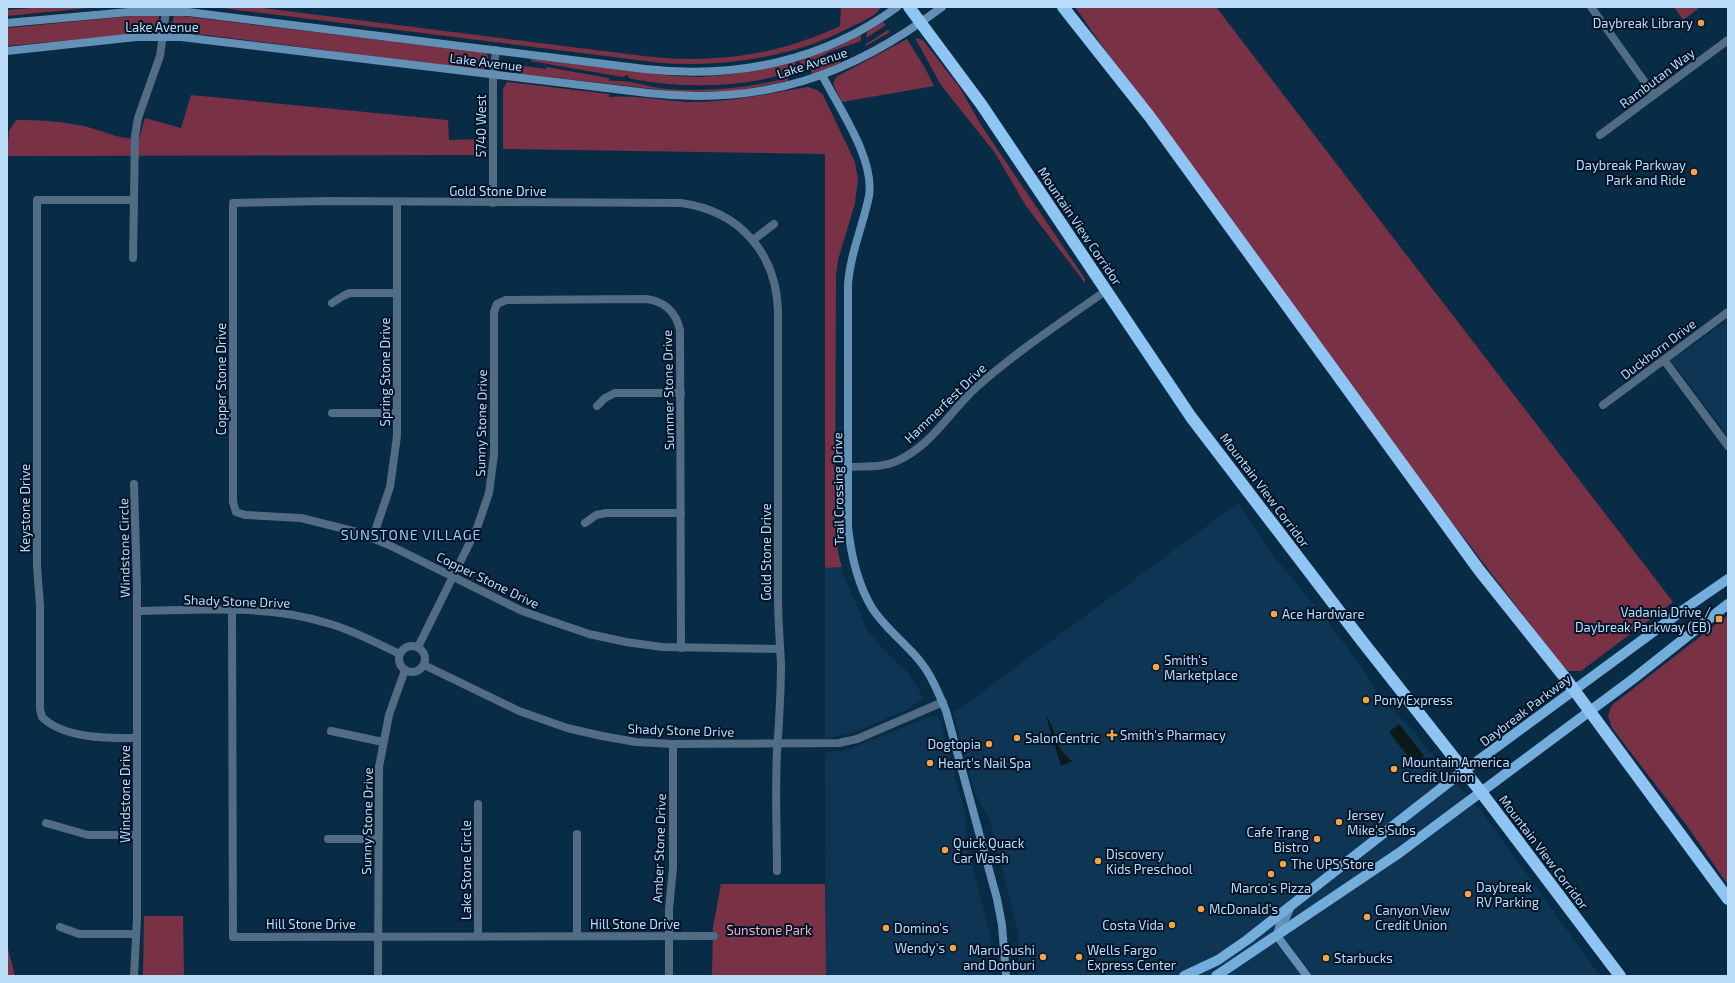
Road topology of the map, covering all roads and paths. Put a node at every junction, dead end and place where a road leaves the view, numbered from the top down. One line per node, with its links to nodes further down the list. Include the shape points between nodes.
1 (896, 7): 11 (street, Lake Avenue, via 851,35 812,52 758,67 729,71 666,71)
2 (909, 7): 8 (highway, Mountain View Corridor)
3 (942, 7): 8 (street, Lake Avenue)
4 (1063, 7): 52 (highway, via 1150,117 1479,570)
5 (1591, 7): 15 (street)
6 (166, 11): 7 (street, Lake Avenue); 9 (street); 11 (street, Lake Avenue, via 200,13)
7 (7, 23)
8 (920, 23): 14 (street, Lake Avenue, via 875,52); 24 (highway, Mountain View Corridor, via 981,104)
9 (163, 36): 12 (street, Lake Avenue); 13 (street, Lake Avenue, via 202,38); 17 (street, via 160,56 136,126)
10 (1728, 40): 15 (street, Rambutan Way)
11 (496, 50): 13 (street, 5740 West)
12 (7, 51)
13 (493, 75): 14 (street, Lake Avenue, via 690,96 747,93); 20 (street, 5740 West)
14 (822, 75): 36 (street, Trail Crossing Drive, via 862,151 870,181 868,201 848,276)
15 (1654, 95): 16 (street, Rambutan Way)
16 (1600, 135)
17 (133, 200): 23 (street); 56 (street, Keystone Drive, via 37,200 37,566 42,717 75,733 102,738)
18 (233, 203): 19 (street, Gold Stone Drive); 40 (street, Copper Stone Drive, via 234,509 242,515 315,521)
19 (397, 203): 20 (street, Gold Stone Drive); 25 (street, Spring Stone Drive)
20 (493, 203): 22 (street, Gold Stone Drive, via 692,204 722,215)
21 (774, 224): 22 (street)
22 (753, 240): 48 (street, Gold Stone Drive, via 770,270 777,300)
23 (133, 258)
24 (1107, 290): 36 (street, Hammerfest Drive, via 978,386 942,427 908,455 880,466); 60 (highway, Mountain View Corridor, via 1191,418)
25 (397, 293): 26 (street, via 350,293); 34 (street, Spring Stone Drive)
26 (332, 304)
27 (497, 304): 30 (street, Summer Stone Drive, via 503,300 646,300 661,303 673,314 680,330); 41 (street, Sunny Stone Drive, via 494,312 492,480 482,517)
28 (1728, 312): 29 (street, Duckhorn Drive)
29 (1664, 360): 31 (street, Duckhorn Drive); 35 (street)
30 (681, 393): 32 (street, via 615,393); 38 (street, Summer Stone Drive)
31 (1603, 405)
32 (597, 406)
33 (332, 413): 34 (street)
34 (397, 413): 40 (street, Spring Stone Drive, via 393,470 385,504)
35 (1728, 446)
36 (849, 467): 53 (street, Trail Crossing Drive, via 848,527 851,552 864,593 882,622 920,661)
37 (134, 484): 44 (street, Windstone Circle)
38 (681, 513): 39 (street, via 606,513 599,514); 47 (street, Summer Stone Drive)
39 (585, 523)
40 (372, 537): 41 (street, Copper Stone Drive)
41 (453, 577): 46 (street, Sunny Stone Drive); 47 (street, Copper Stone Drive, via 522,611 572,629 626,642)
42 (1728, 579): 52 (main road, Daybreak Parkway)
43 (1728, 604): 54 (main road)
44 (137, 611): 45 (street, Shady Stone Drive); 56 (street, Windstone Drive)
45 (232, 611): 49 (street, Shady Stone Drive, via 276,612 313,619 358,634); 74 (street, Hill Stone Drive, via 233,936)
46 (418, 647): 49 (street, via 406,648); 50 (street, via 425,657)
47 (681, 648): 48 (street, Copper Stone Drive)
48 (780, 649): 59 (street, Gold Stone Drive)
49 (400, 654): 51 (street, via 400,665)
50 (424, 665): 51 (street, via 414,672); 58 (street, Shady Stone Drive, via 506,706 550,723 619,739)
51 (406, 670): 57 (street, Sunny Stone Drive, via 393,701)
52 (1574, 690): 54 (highway); 60 (main road, Daybreak Parkway)
53 (943, 702): 59 (street, Shady Stone Drive, via 846,742); 84 (street, Trail Crossing Drive, via 997,899 1002,924)
54 (1590, 712): 61 (main road); 69 (highway)
55 (331, 731): 57 (street)
56 (137, 738): 65 (street, Windstone Drive)
57 (383, 742): 67 (street, Sunny Stone Drive, via 378,779)
58 (673, 744): 59 (street, Shady Stone Drive); 77 (street, Amber Stone Drive, via 673,868)
59 (778, 745): 68 (street, Gold Stone Drive)
60 (1464, 770): 61 (highway, Mountain View Corridor); 70 (main road, Daybreak Parkway)
61 (1481, 792): 79 (main road, via 1399,853); 88 (highway, Mountain View Corridor)
62 (478, 804): 75 (street, Lake Stone Circle)
63 (46, 822): 65 (street, via 88,835)
64 (577, 834): 76 (street)
65 (137, 835): 73 (street, Windstone Drive)
66 (328, 839): 67 (street)
67 (378, 839): 74 (street, Sunny Stone Drive)
68 (777, 871)
69 (1728, 899)
70 (1291, 906): 71 (main road, Daybreak Parkway); 79 (street, via 1286,918 1280,923)
71 (1269, 923): 80 (main road, via 1266,934 1233,960); 85 (main road, Daybreak Parkway, via 1218,960)
72 (60, 928): 73 (street, via 79,934)
73 (135, 934): 81 (street, Windstone Drive)
74 (378, 936): 75 (street, Hill Stone Drive); 82 (street, Sunny Stone Drive)
75 (478, 936): 76 (street, Hill Stone Drive)
76 (577, 936): 77 (street, Hill Stone Drive)
77 (669, 936): 78 (street, Hill Stone Drive); 83 (street, Amber Stone Drive)
78 (714, 936)
79 (1277, 936): 80 (main road); 87 (street)
80 (1229, 969): 86 (main road)
81 (134, 976)
82 (378, 976)
83 (669, 976)
84 (1006, 976)
85 (1184, 976)
86 (1216, 976)
87 (1307, 976)
88 (1620, 976)

